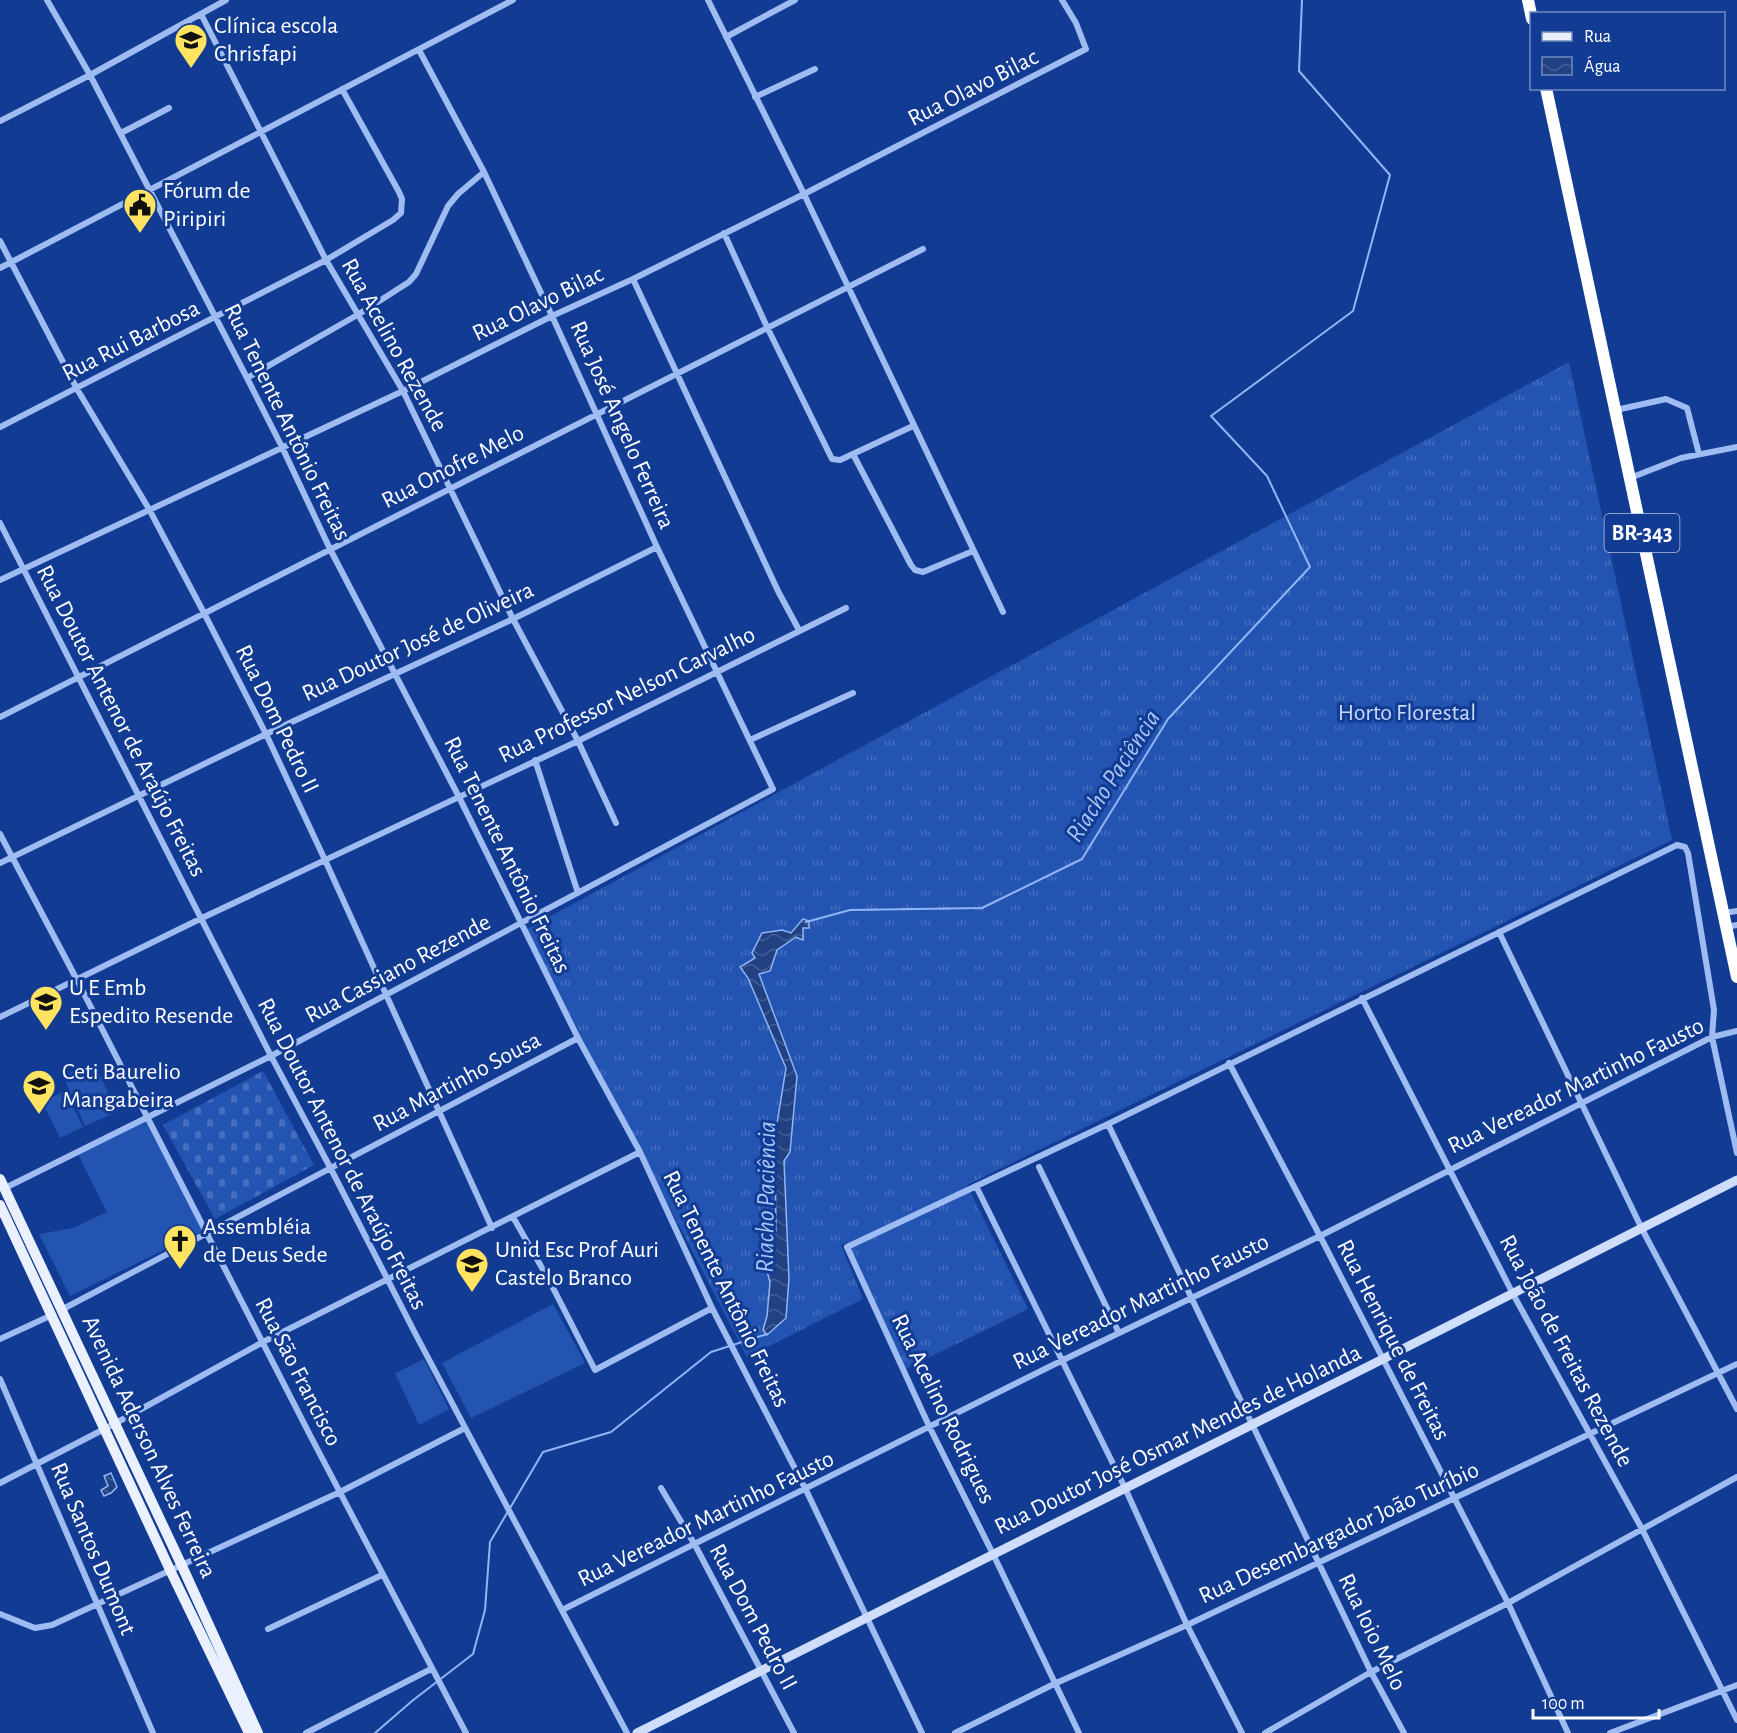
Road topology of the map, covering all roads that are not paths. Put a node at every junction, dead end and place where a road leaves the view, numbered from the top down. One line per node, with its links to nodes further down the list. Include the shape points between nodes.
1 (47, 0): 11 (street, Rua Tenente Antônio Freitas)
2 (226, 0): 7 (street)
3 (513, 0): 9 (street)
4 (708, 0): 8 (street)
5 (795, 0): 8 (street)
6 (1062, 0): 21 (street, Rua Olavo Bilac, via 1086,50)
7 (201, 14): 11 (street); 17 (street, Rua Acelino Rezende)
8 (726, 37): 14 (street)
9 (419, 50): 12 (street); 19 (street, Rua José Angelo Ferreira)
10 (815, 69): 14 (street)
11 (90, 75): 16 (street); 18 (street, Rua Tenente Antônio Freitas)
12 (342, 89): 17 (street); 25 (street, Rua Rui Barbosa, via 402,199 401,213)
13 (1546, 90): 38 (highway, BR-343)
14 (755, 97): 21 (street)
15 (169, 108): 18 (street)
16 (0, 121)
17 (262, 132): 20 (street); 25 (street, Rua Acelino Rezende)
18 (121, 133): 20 (street, Rua Tenente Antônio Freitas)
19 (484, 172): 30 (street, via 448,206 409,282); 31 (street, Rua José Angelo Ferreira)
20 (149, 189): 26 (street); 32 (street, Rua Tenente Antônio Freitas)
21 (804, 194): 22 (street, Rua Olavo Bilac); 29 (street)
22 (724, 233): 28 (street, Rua Olavo Bilac); 33 (street)
23 (0, 241): 26 (street, Rua Dom Pedro II)
24 (924, 249): 29 (street, Rua Onofre Melo)
25 (326, 260): 30 (street, Rua Acelino Rezende); 32 (street, Rua Rui Barbosa)
26 (11, 262): 27 (street); 36 (street, Rua Dom Pedro II)
27 (0, 268)
28 (633, 279): 31 (street, Rua Olavo Bilac); 34 (street)
29 (848, 288): 33 (street, Rua Onofre Melo); 40 (street)
30 (359, 314): 35 (street); 37 (street, Rua Acelino Rezende)
31 (552, 316): 37 (street, Rua Olavo Bilac); 39 (street, Rua José Angelo Ferreira)
32 (216, 318): 35 (street, Rua Tenente Antônio Freitas); 36 (street, Rua Rui Barbosa)
33 (767, 327): 34 (street, Rua Onofre Melo); 44 (street, via 830,456 837,461)
34 (678, 374): 39 (street, Rua Onofre Melo); 59 (street)
35 (247, 378): 42 (street, Rua Tenente Antônio Freitas)
36 (77, 388): 41 (street, Rua Rui Barbosa); 48 (street, Rua Dom Pedro II)
37 (404, 391): 42 (street, Rua Olavo Bilac); 47 (street, Rua Acelino Rezende)
38 (1615, 410): 45 (street, via 1666,399 1687,408); 46 (highway, BR-343)
39 (596, 415): 47 (street, Rua Onofre Melo); 50 (street, Rua José Angelo Ferreira)
40 (914, 426): 44 (street); 52 (street)
41 (0, 427)
42 (282, 447): 48 (street, Rua Olavo Bilac); 51 (street, Rua Tenente Antônio Freitas)
43 (1737, 447): 45 (street)
44 (853, 454): 52 (street, via 913,568 923,572)
45 (1699, 454): 46 (street)
46 (1630, 478): 78 (highway, BR-343)
47 (450, 489): 51 (street, Rua Onofre Melo); 58 (street, Rua Acelino Rezende)
48 (148, 509): 53 (street, Rua Olavo Bilac); 57 (street, Rua Dom Pedro II)
49 (0, 523): 53 (street, Rua Doutor Antenor de Araújo Freitas)
50 (657, 547): 58 (street, Rua Doutor José de Oliveira); 60 (street, Rua José Angelo Ferreira)
51 (330, 549): 57 (street, Rua Onofre Melo); 61 (street, Rua Tenente Antônio Freitas)
52 (973, 551): 56 (street)
53 (24, 569): 54 (street, Rua Olavo Bilac); 62 (street, Rua Doutor Antenor de Araújo Freitas)
54 (0, 580)
55 (846, 608): 59 (street, Rua Professor Nelson Carvalho)
56 (1003, 612)
57 (204, 613): 62 (street, Rua Onofre Melo); 65 (street, Rua Dom Pedro II)
58 (513, 619): 61 (street, Rua Doutor José de Oliveira); 66 (street, Rua Acelino Rezende)
59 (799, 630): 60 (street, Rua Professor Nelson Carvalho)
60 (718, 672): 66 (street, Rua Professor Nelson Carvalho); 67 (street, Rua José Angelo Ferreira)
61 (395, 673): 65 (street, Rua Doutor José de Oliveira); 71 (street, Rua Tenente Antônio Freitas)
62 (79, 677): 64 (street, Rua Onofre Melo); 70 (street, Rua Doutor Antenor de Araújo Freitas)
63 (853, 693): 67 (street)
64 (0, 717)
65 (266, 734): 70 (street, Rua Doutor José de Oliveira); 75 (street, Rua Dom Pedro II)
66 (578, 741): 68 (street, Rua Professor Nelson Carvalho); 72 (street, Rua Acelino Rezende)
67 (750, 741): 69 (street, Rua José Angelo Ferreira)
68 (535, 760): 71 (street, Rua Professor Nelson Carvalho); 77 (street)
69 (772, 785): 77 (street, Rua Cassiano Rezende, via 770,793)
70 (139, 796): 74 (street, Rua Doutor José de Oliveira); 79 (street, Rua Doutor Antenor de Araújo Freitas)
71 (459, 797): 75 (street, Rua Professor Nelson Carvalho); 80 (street, Rua Tenente Antônio Freitas)
72 (616, 823)
73 (0, 834): 74 (street, Rua São Francisco)
74 (12, 858): 76 (street, Rua Doutor José de Oliveira); 84 (street, Rua São Francisco)
75 (326, 860): 79 (street, Rua Professor Nelson Carvalho); 85 (street, Rua Dom Pedro II)
76 (0, 863)
77 (578, 893): 80 (street, Rua Cassiano Rezende)
78 (1731, 912): 81 (highway, BR-343)
79 (202, 918): 84 (street, Rua Professor Nelson Carvalho); 91 (street, Rua Doutor Antenor de Araújo Freitas)
80 (521, 924): 85 (street, Rua Cassiano Rezende); 90 (street, Rua Tenente Antônio Freitas)
81 (1732, 926): 83 (highway, BR-343)
82 (1499, 932): 86 (street); 89 (street, via 1677,845 1683,846 1688,853 1714,1010); 93 (street)
83 (1737, 977)
84 (78, 980): 87 (street, Rua Professor Nelson Carvalho); 95 (street, Rua São Francisco)
85 (385, 995): 91 (street, Rua Cassiano Rezende); 94 (street, Rua Dom Pedro II)
86 (1362, 998): 92 (street); 101 (street, Rua João de Freitas Rezende)
87 (0, 1017)
88 (1737, 1030): 89 (street, Rua Vereador Martinho Fausto)
89 (1712, 1037): 93 (street, Rua Vereador Martinho Fausto); 98 (street)
90 (578, 1038): 94 (street, Rua Martinho Sousa); 97 (street, Rua Tenente Antônio Freitas)
91 (271, 1056): 95 (street, Rua Cassiano Rezende); 100 (street, Rua Doutor Antenor de Araújo Freitas)
92 (1229, 1063): 96 (street); 110 (street, Rua Henrique de Freitas)
93 (1580, 1103): 101 (street, Rua Vereador Martinho Fausto); 108 (street)
94 (438, 1112): 100 (street, Rua Martinho Sousa); 107 (street, Rua Dom Pedro II)
95 (147, 1117): 103 (street, Rua Cassiano Rezende); 109 (street, Rua São Francisco)
96 (1108, 1124): 104 (street); 114 (street, Rua Ioio Melo)
97 (640, 1152): 106 (street); 115 (street, Rua Tenente Antônio Freitas)
98 (1737, 1153)
99 (1039, 1167): 117 (street)
100 (331, 1168): 109 (street, Rua Martinho Sousa); 112 (street, Rua Doutor Antenor de Araújo Freitas)
101 (1450, 1169): 110 (street, Rua Vereador Martinho Fausto); 113 (street, Rua João de Freitas Rezende)
102 (1737, 1180): 108 (street, Rua Doutor José Osmar Mendes de Holanda)
103 (1, 1186): 111 (main road, Avenida Aderson Alves Ferreira)
104 (976, 1186): 121 (street); 128 (street, Rua Acelino Rodrigues, via 847,1247)
105 (0, 1205): 111 (main road, Avenida Aderson Alves Ferreira)
106 (513, 1217): 107 (street); 115 (street, via 595,1370)
107 (492, 1228): 112 (street)
108 (1641, 1229): 113 (street, Rua Doutor José Osmar Mendes de Holanda); 123 (street)
109 (207, 1234): 116 (street, Rua Martinho Sousa); 119 (street, Rua São Francisco)
110 (1320, 1236): 114 (street, Rua Vereador Martinho Fausto); 120 (street, Rua Henrique de Freitas)
111 (24, 1243): 116 (main road, Avenida Aderson Alves Ferreira)
112 (388, 1280): 119 (street); 129 (street, Rua Doutor Antenor de Araújo Freitas)
113 (1513, 1294): 120 (street, Rua Doutor José Osmar Mendes de Holanda); 130 (street, Rua João de Freitas Rezende)
114 (1191, 1297): 117 (street, Rua Vereador Martinho Fausto); 126 (street, Rua Ioio Melo)
115 (712, 1308): 136 (street, Rua Tenente Antônio Freitas)
116 (56, 1312): 118 (street, Rua Martinho Sousa); 127 (main road, Avenida Aderson Alves Ferreira)
117 (1119, 1333): 121 (street, Rua Vereador Martinho Fausto)
118 (0, 1339)
119 (262, 1342): 127 (street); 137 (street, Rua São Francisco)
120 (1383, 1359): 126 (street, Rua Doutor José Osmar Mendes de Holanda); 138 (street, Rua Henrique de Freitas)
121 (1061, 1361): 128 (street, Rua Vereador Martinho Fausto); 135 (street)
122 (1737, 1365): 123 (street, Rua Desembargador João Turíbio)
123 (1718, 1374): 125 (street); 130 (street, Rua Desembargador João Turíbio)
124 (0, 1379): 131 (street, Rua Santos Dumont)
125 (1737, 1409)
126 (1253, 1424): 135 (street, Rua Doutor José Osmar Mendes de Holanda); 142 (street, Rua Ioio Melo)
127 (110, 1426): 131 (street); 143 (main road, Avenida Aderson Alves Ferreira); 144 (main road, Avenida Aderson Alves Ferreira)
128 (929, 1426): 136 (street, Rua Vereador Martinho Fausto); 141 (street, Rua Acelino Rodrigues)
129 (465, 1428): 137 (street); 148 (street, Rua Doutor Antenor de Araújo Freitas)
130 (1588, 1434): 138 (street, Rua Desembargador João Turíbio); 139 (street, Rua João de Freitas Rezende)
131 (37, 1463): 133 (street); 147 (street, Rua Santos Dumont)
132 (1737, 1477): 139 (street)
133 (0, 1483)
134 (661, 1488): 140 (street, Rua Dom Pedro II)
135 (1125, 1488): 141 (street, Rua Doutor José Osmar Mendes de Holanda); 151 (street)
136 (806, 1490): 140 (street, Rua Vereador Martinho Fausto); 150 (street, Rua Tenente Antônio Freitas)
137 (340, 1492): 143 (street); 145 (street, Rua São Francisco)
138 (1454, 1499): 142 (street, Rua Desembargador João Turíbio); 146 (street, Rua Henrique de Freitas)
139 (1642, 1529): 146 (street); 158 (street, Rua João de Freitas Rezende)
140 (695, 1545): 148 (street, Rua Vereador Martinho Fausto); 154 (street, Rua Dom Pedro II)
141 (993, 1554): 150 (street, Rua Doutor José Osmar Mendes de Holanda); 156 (street, Rua Acelino Rodrigues)
142 (1318, 1562): 151 (street, Rua Desembargador João Turíbio); 155 (street, Rua Ioio Melo)
143 (182, 1566): 144 (street); 162 (main road, Avenida Aderson Alves Ferreira)
144 (171, 1572): 147 (street); 161 (main road, Avenida Aderson Alves Ferreira)
145 (382, 1575): 152 (street); 153 (street, Rua São Francisco)
146 (1508, 1603): 155 (street); 174 (street, Rua Henrique de Freitas)
147 (98, 1605): 149 (street, via 41,1628); 160 (street, Rua Santos Dumont)
148 (562, 1610): 165 (street, Rua Doutor Antenor de Araújo Freitas)
149 (0, 1614)
150 (868, 1618): 154 (street, Rua Doutor José Osmar Mendes de Holanda); 168 (street, Rua Tenente Antônio Freitas)
151 (1187, 1625): 156 (street, Rua Desembargador João Turíbio); 171 (street)
152 (268, 1629)
153 (431, 1669): 163 (street); 164 (street, Rua São Francisco)
154 (760, 1671): 166 (street, Rua Doutor José Osmar Mendes de Holanda); 167 (street, Rua Dom Pedro II)
155 (1371, 1672): 172 (street); 173 (street, Rua Ioio Melo)
156 (1054, 1684): 169 (street, Rua Desembargador João Turíbio); 170 (street, Rua Acelino Rodrigues)
157 (1737, 1684): 158 (street)
158 (1722, 1690): 159 (street, Rua João de Freitas Rezende); 175 (street)
159 (1737, 1720)
160 (153, 1733)
161 (249, 1733)
162 (258, 1733)
163 (306, 1733)
164 (466, 1733)
165 (627, 1733)
166 (636, 1733)
167 (794, 1733)
168 (922, 1733)
169 (955, 1733)
170 (1079, 1733)
171 (1242, 1733)
172 (1265, 1733)
173 (1404, 1733)
174 (1568, 1733)
175 (1610, 1733)

